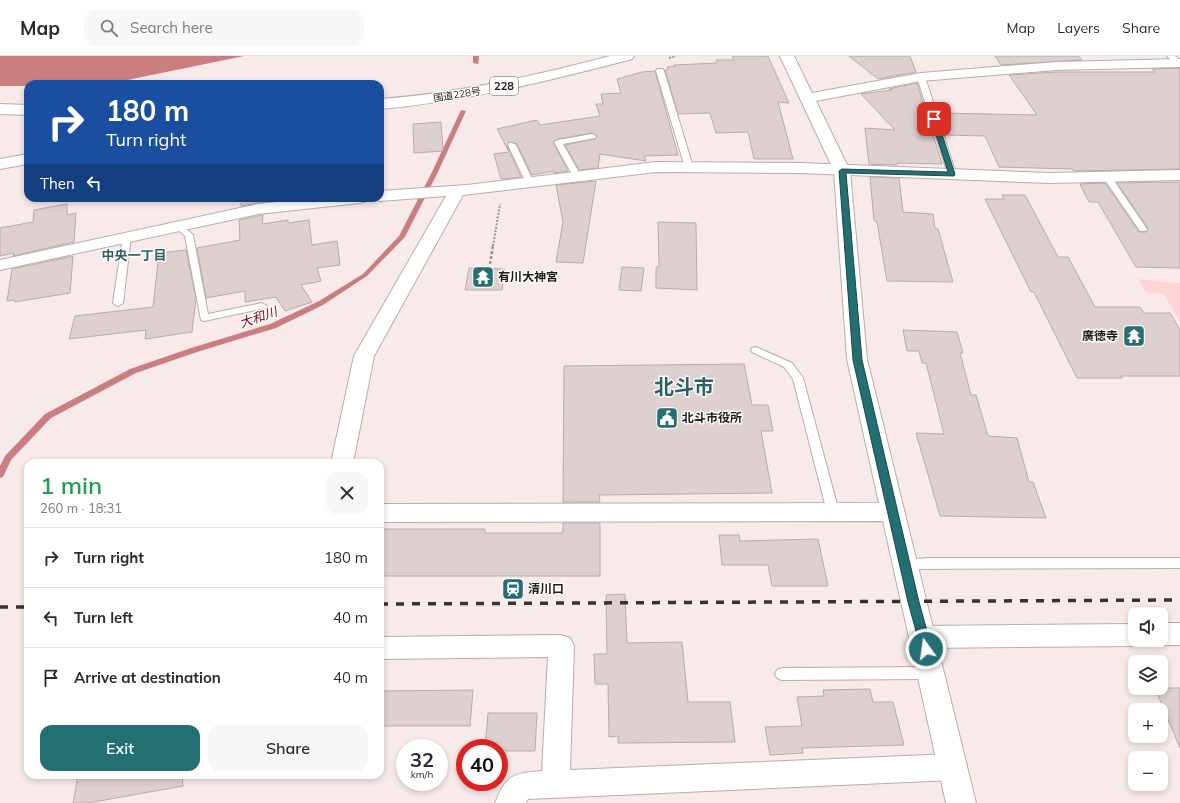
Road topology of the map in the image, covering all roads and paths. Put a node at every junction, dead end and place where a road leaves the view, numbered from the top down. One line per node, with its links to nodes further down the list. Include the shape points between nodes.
1 (577, 56): 7 (main road, 国道228号 / 228, via 496,76)
2 (626, 56): 11 (main road, 国道228号 / 228, via 468,94)
3 (787, 56): 10 (main road)
4 (1177, 60): 6 (main road, via 1056,66)
5 (660, 71): 18 (lane)
6 (921, 77): 10 (main road); 20 (lane)
7 (384, 93)
8 (0, 96): 9 (main road)
9 (21, 96)
10 (807, 98): 19 (main road)
11 (384, 104)
12 (0, 109): 13 (main road)
13 (24, 110)
14 (592, 136): 22 (lane, via 558,142)
15 (512, 145): 24 (lane)
16 (24, 159): 17 (street)
17 (0, 164)
18 (689, 167): 19 (street); 22 (street)
19 (842, 171): 20 (street); 39 (main road, via 857,360)
20 (952, 174): 23 (street, via 1049,178)
21 (1180, 175): 23 (street)
22 (577, 176): 24 (street)
23 (1107, 177): 30 (lane)
24 (530, 183): 25 (street)
25 (503, 186): 26 (street); 32 (path)
26 (449, 192): 27 (street); 37 (street, via 364,356)
27 (384, 196)
28 (323, 202): 29 (street, via 258,209)
29 (178, 226): 31 (street); 35 (lane, via 189,235 204,318)
30 (1143, 229)
31 (127, 237): 33 (street); 34 (lane)
32 (490, 264)
33 (0, 265)
34 (118, 303)
35 (262, 306)
36 (756, 350): 38 (lane, via 788,365 798,378)
37 (343, 459)
38 (833, 512): 39 (main road); 40 (main road)
39 (892, 512): 42 (main road)
40 (384, 513)
41 (1180, 563): 42 (lane)
42 (905, 564): 46 (main road)
43 (1168, 634): 44 (street)
44 (1180, 634)
45 (1128, 635): 46 (street)
46 (923, 637): 48 (main road)
47 (384, 648): 51 (street, via 561,646)
48 (932, 673): 49 (lane); 50 (main road)
49 (782, 674)
50 (953, 767): 51 (street); 53 (main road)
51 (554, 784): 52 (street, via 521,786)
52 (509, 803)
53 (961, 803)

